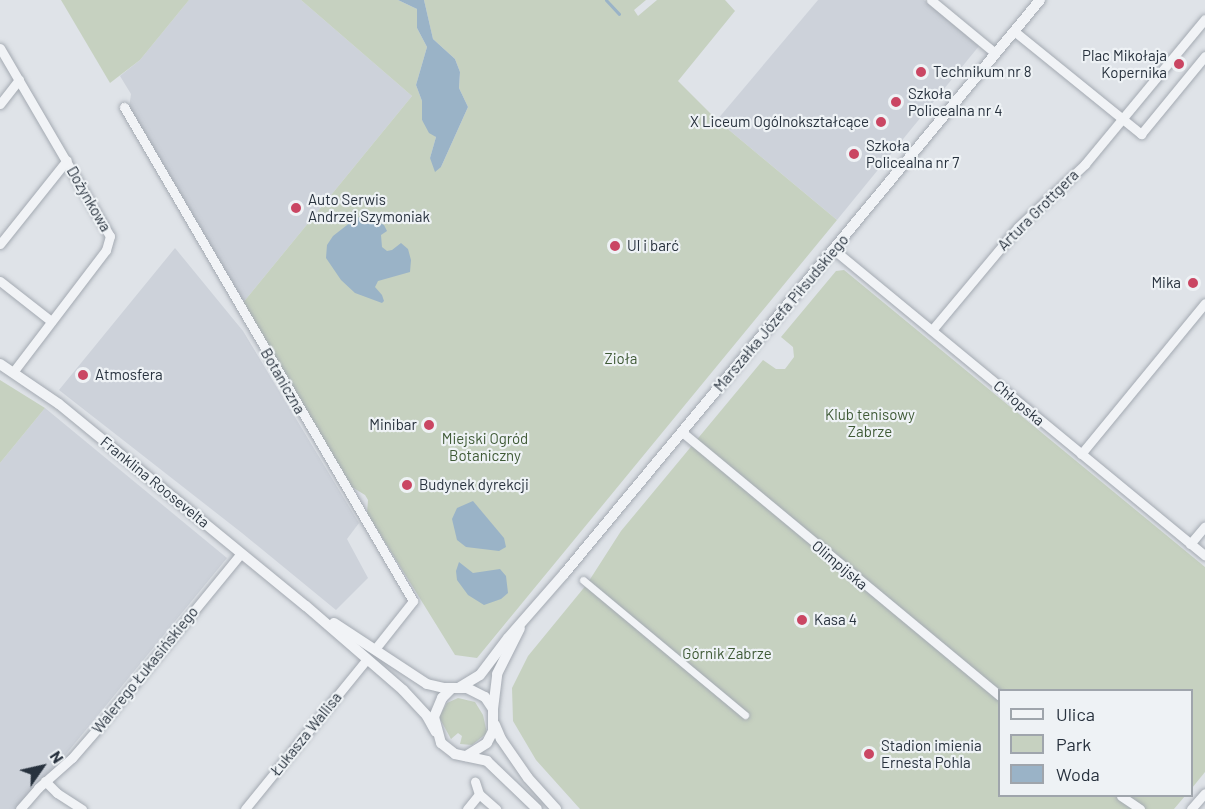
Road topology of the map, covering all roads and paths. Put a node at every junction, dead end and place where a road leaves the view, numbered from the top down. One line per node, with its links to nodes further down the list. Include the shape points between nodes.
1 (931, 0): 6 (street)
2 (1040, 0): 4 (street, Marszałka Józefa Piłsudskiego)
3 (1205, 19): 11 (street)
4 (1014, 31): 6 (street, Marszałka Józefa Piłsudskiego); 11 (street)
5 (0, 48): 8 (street, Dożynkowa)
6 (995, 53): 14 (street, Marszałka Józefa Piłsudskiego)
7 (1205, 56): 11 (street, via 1141,134)
8 (19, 80): 9 (street); 12 (street, Dożynkowa)
9 (0, 104)
10 (124, 107): 30 (street, Botaniczna, via 413,602)
11 (1123, 119): 18 (street, Artura Grottgera, via 1085,164 1007,238)
12 (67, 160): 13 (street); 17 (street, Dożynkowa, via 108,229 111,242)
13 (0, 244)
14 (833, 249): 18 (street, Chłopska); 21 (street, Marszałka Józefa Piłsudskiego)
15 (0, 281): 17 (street)
16 (1205, 303): 22 (street)
17 (51, 321): 20 (street, Dożynkowa)
18 (932, 330): 22 (street, Chłopska)
19 (0, 364): 20 (street, Franklina Roosevelta)
20 (13, 372): 25 (street, Franklina Roosevelta, via 59,404)
21 (682, 432): 29 (street, Marszałka Józefa Piłsudskiego); 33 (street, Olimpijska)
22 (1081, 454): 24 (street, Chłopska)
23 (1205, 526): 24 (street)
24 (1190, 544): 26 (street, Chłopska)
25 (241, 553): 28 (street, Franklina Roosevelta); 38 (street, Walerego Łukasińskiego, via 72,759)
26 (1205, 556)
27 (583, 580): 35 (street)
28 (306, 606): 30 (street, Franklina Roosevelta); 31 (street, Franklina Roosevelta)
29 (521, 625): 32 (street, Marszałka Józefa Piłsudskiego, via 475,680); 34 (street, Marszałka Józefa Piłsudskiego, via 497,674)
30 (375, 649): 32 (street, Franklina Roosevelta, via 427,684)
31 (367, 660): 36 (street, Franklina Roosevelta, via 403,690); 45 (street, Łukasza Wallisa)
32 (456, 688): 34 (street, via 480,693); 36 (street, via 442,698 435,711)
33 (998, 695)
34 (493, 714): 37 (street, via 493,731 487,743); 49 (street, via 499,735 510,752)
35 (745, 715)
36 (436, 732): 37 (street, via 446,748)
37 (466, 756): 48 (street, via 487,761)
38 (45, 781): 43 (street, Walerego Łukasińskiego); 44 (street)
39 (475, 782): 41 (street)
40 (1205, 793): 51 (street)
41 (479, 794): 46 (street); 47 (street)
42 (1124, 797): 50 (street)
43 (20, 809)
44 (82, 809)
45 (245, 809)
46 (467, 809)
47 (496, 809)
48 (537, 809)
49 (555, 809)
50 (1140, 809)
51 (1191, 809)

